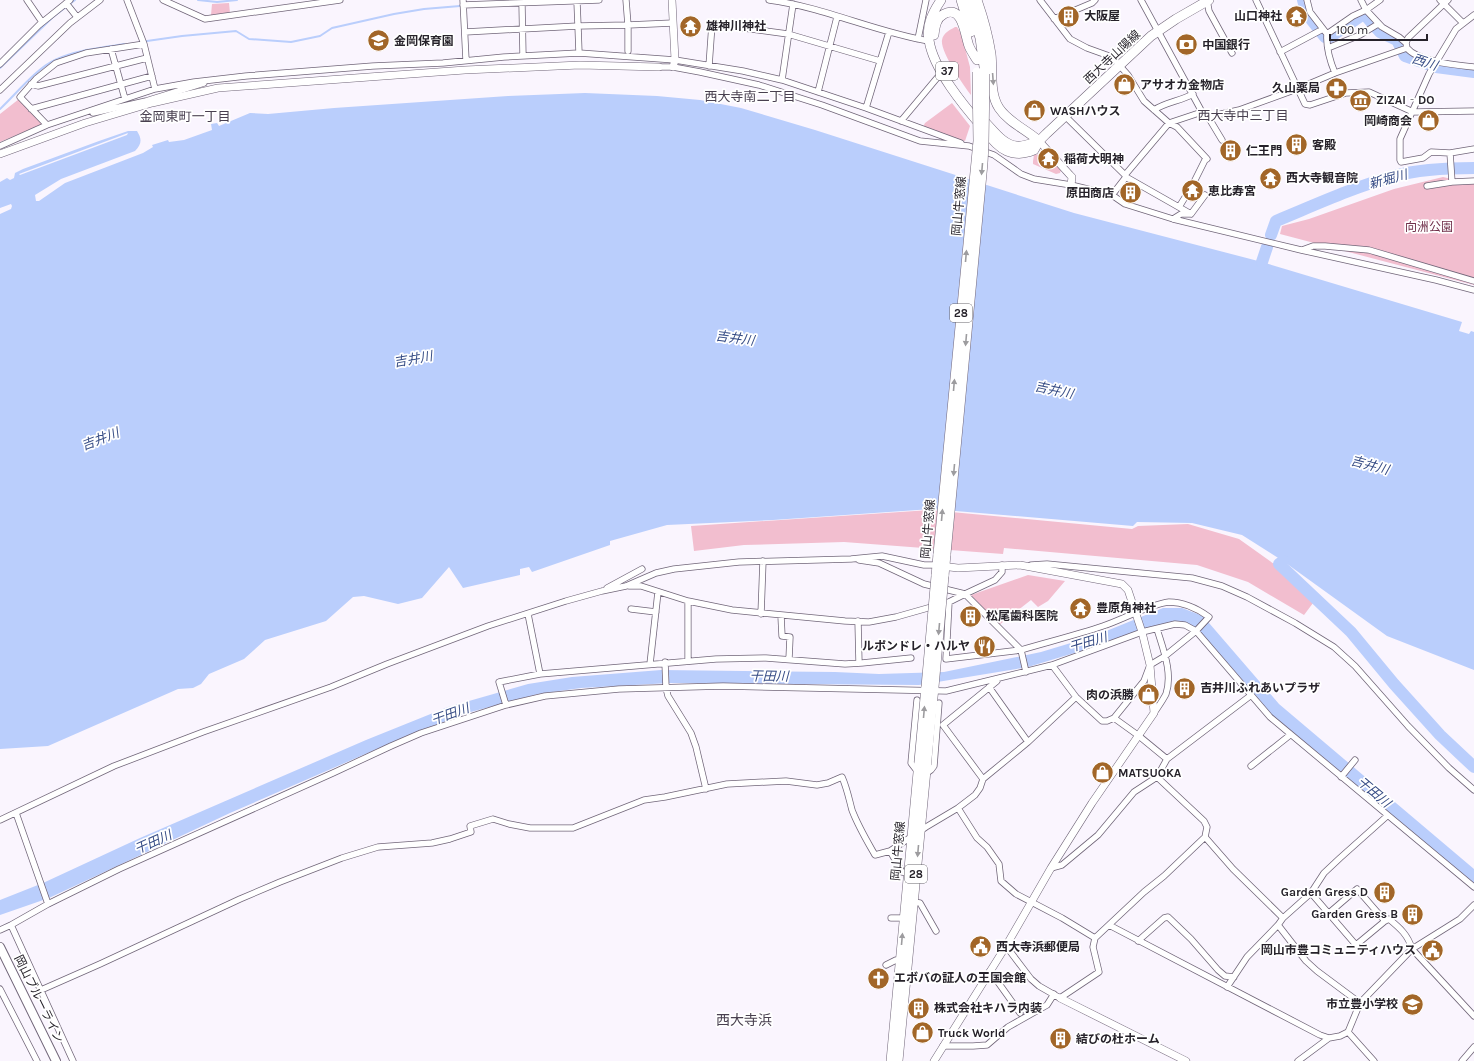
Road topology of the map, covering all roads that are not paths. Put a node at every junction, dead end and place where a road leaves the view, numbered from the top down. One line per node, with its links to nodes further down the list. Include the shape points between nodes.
1 (27, 0): 34 (street)
2 (100, 0): 31 (street)
3 (127, 0): 49 (street)
4 (163, 0): 5 (street, via 205,20)
5 (340, 0)
6 (599, 0): 24 (street)
7 (626, 0): 37 (street)
8 (672, 0): 35 (street)
9 (769, 0): 28 (street)
10 (926, 0): 47 (street)
11 (941, 0): 48 (main road, 西大寺山陽線 / 37, via 929,24)
12 (961, 0): 61 (main road, 岡山牛窓線 / 28, via 971,29)
13 (968, 0): 71 (main road, 岡山牛窓線 / 28, via 984,59)
14 (977, 0): 98 (main road, one-way to 98, via 991,54 996,102 1005,115)
15 (1040, 0): 33 (street)
16 (1095, 0): 33 (street)
17 (1142, 0): 42 (street)
18 (1208, 0): 42 (main road, 西大寺山陽線 / 37); 56 (street, via 1209,11)
19 (1307, 0): 41 (street, via 1310,12)
20 (1361, 0): 29 (street)
21 (1380, 0): 29 (street)
22 (1258, 1): 55 (street)
23 (1444, 1): 36 (street); 51 (street, via 1408,38)
24 (577, 2): 27 (street); 39 (street)
25 (463, 3): 27 (street); 43 (street)
26 (68, 4): 31 (street); 34 (street)
27 (522, 4): 40 (street)
28 (793, 4): 32 (street); 45 (street)
29 (1366, 10): 38 (street); 46 (street, via 1353,16)
30 (1474, 14): 36 (street)
31 (77, 17): 81 (street)
32 (838, 17): 44 (street); 50 (street)
33 (1054, 19): 68 (street, via 1070,39 1112,57)
34 (42, 22): 63 (street)
35 (673, 22): 37 (street); 64 (street)
36 (1463, 23): 65 (street, via 1456,29)
37 (628, 25): 39 (street); 54 (street)
38 (1376, 25): 51 (street); 52 (street, via 1360,35)
39 (578, 26): 40 (street); 57 (street)
40 (522, 29): 43 (street); 58 (street)
41 (1322, 30): 46 (street); 55 (street)
42 (1158, 31): 68 (main road, 西大寺山陽線 / 37); 83 (street)
43 (465, 32): 60 (street)
44 (889, 32): 47 (street); 62 (street)
45 (788, 34): 50 (street); 67 (street, via 712,24); 76 (street)
46 (1327, 36): 52 (street)
47 (918, 39): 48 (street)
48 (929, 41): 73 (main road, 西大寺山陽線 / 37)
49 (144, 44): 53 (street); 59 (street)
50 (830, 45): 62 (street); 82 (street)
51 (1405, 47): 65 (street); 72 (street)
52 (1328, 48): 72 (street)
53 (111, 49): 66 (street); 77 (street, via 86,53 56,63)
54 (628, 51)
55 (1280, 52): 80 (street)
56 (1232, 53)
57 (579, 54): 58 (street); 64 (street)
58 (523, 56): 60 (street)
59 (147, 58): 66 (street); 74 (street)
60 (466, 60): 75 (street)
61 (977, 60): 71 (main road, 岡山牛窓線 / 28); 98 (main road, 37, via 959,17 954,13 946,13 939,17 934,37 938,51 947,71 976,112 1009,144 1018,146)
62 (880, 61): 86 (street)
63 (0, 64)
64 (674, 64): 67 (street); 69 (street); 100 (street, via 822,104 920,141)
65 (1435, 64): 70 (street); 91 (street)
66 (116, 66): 77 (street, via 38,86); 78 (street)
67 (710, 66): 76 (street)
68 (1120, 66): 88 (street, via 1141,97); 93 (main road, 西大寺山陽線 / 37)
69 (659, 67): 85 (street, via 580,65 465,70 218,88)
70 (1474, 67)
71 (981, 73): 121 (main road, 岡山牛窓線 / 28, bridge, via 978,141)
72 (1335, 73): 80 (street)
73 (942, 74): 94 (street); 98 (main road, 西大寺山陽線 / 37, via 969,112 1003,149 1021,154 1034,150)
74 (152, 76): 78 (street); 79 (street)
75 (213, 80): 79 (street); 85 (street)
76 (782, 80): 82 (street)
77 (31, 84): 87 (street, via 20,97)
78 (121, 84): 84 (street); 87 (street)
79 (155, 89): 84 (street)
80 (1297, 89): 90 (street, via 1221,115 1212,116); 91 (street, via 1305,104 1310,105 1346,93 1369,92)
81 (0, 90)
82 (818, 92): 86 (street)
83 (1193, 94): 88 (street, via 1163,104); 90 (street)
84 (124, 99): 92 (street)
85 (152, 101): 92 (street); 102 (street)
86 (866, 108): 94 (street)
87 (31, 109): 96 (street)
88 (1154, 110): 95 (street)
89 (1474, 111): 91 (street)
90 (1202, 112): 95 (street); 97 (street)
91 (1413, 112): 103 (street, via 1400,139 1401,162 1423,158 1431,152)
92 (79, 114): 96 (street)
93 (1065, 116): 98 (main road, 西大寺山陽線 / 37); 104 (street)
94 (901, 121): 100 (street)
95 (1169, 123): 104 (street); 111 (street, via 1177,127 1206,159)
96 (47, 125): 99 (street)
97 (1222, 140)
98 (1039, 141): 107 (street, via 1072,177)
99 (0, 146)
100 (969, 146): 107 (street, via 994,155 1021,174 1034,179)
101 (1474, 149): 103 (street)
102 (0, 154)
103 (1450, 154): 106 (street)
104 (1126, 176): 109 (street); 111 (street)
105 (1474, 181): 106 (street)
106 (1452, 182): 108 (street)
107 (1071, 185): 109 (street)
108 (1427, 186)
109 (1112, 195): 113 (street, via 1125,204)
110 (1205, 195): 112 (street)
111 (1179, 207): 112 (street)
112 (1191, 214): 113 (street, via 1181,214)
113 (1173, 219): 114 (street)
114 (1300, 250): 115 (street, via 1325,246 1369,250); 116 (street)
115 (1474, 281)
116 (1474, 290)
117 (851, 559): 118 (street); 121 (street, via 882,556); 126 (street, via 879,563 924,584)
118 (763, 561): 123 (street, via 674,569 656,573); 132 (street)
119 (1002, 565): 120 (street); 121 (street, via 958,568); 126 (street, via 1002,572 995,580)
120 (1020, 565): 134 (street, via 1122,584 1128,590); 174 (street, via 1047,564 1192,578 1222,586 1247,597 1334,647 1355,666 1448,768)
121 (941, 566): 154 (main road, 岡山牛窓線 / 28, bridge)
122 (642, 569): 124 (street)
123 (626, 586): 124 (street); 125 (street, via 642,586)
124 (602, 591): 131 (street)
125 (658, 592): 127 (street); 130 (street)
126 (965, 594): 128 (street); 139 (street)
127 (688, 601): 132 (street); 143 (street)
128 (950, 602): 135 (street, via 896,618); 139 (street, via 946,659)
129 (631, 609): 130 (street)
130 (656, 612): 145 (street)
131 (528, 614): 150 (street); 176 (street, via 488,626 331,687 114,766)
132 (761, 614): 133 (street)
133 (781, 616): 135 (street); 142 (street, via 782,636 790,637)
134 (1137, 616): 137 (street, via 1160,604 1180,604 1209,617); 138 (street); 139 (street)
135 (858, 621): 144 (street)
136 (1157, 629): 137 (street, via 1175,624); 138 (street); 140 (street)
137 (1196, 630): 140 (street); 155 (street)
138 (1142, 631): 147 (street); 148 (street)
139 (1021, 651): 149 (street)
140 (1165, 656): 148 (street); 160 (street, via 1168,666 1166,693)
141 (910, 658): 144 (street)
142 (789, 659): 143 (street); 144 (street)
143 (688, 661): 146 (street)
144 (859, 663)
145 (650, 664): 146 (street); 150 (street)
146 (665, 664): 152 (street)
147 (1052, 665): 149 (street); 156 (street)
148 (1150, 665): 160 (street); 161 (street, via 1144,681)
149 (1025, 671): 151 (street)
150 (540, 674): 159 (street, via 499,682)
151 (998, 679): 153 (street); 154 (street, via 961,688)
152 (666, 686): 154 (street); 159 (street, via 572,692); 173 (street, via 668,696 691,733)
153 (989, 688): 162 (street); 165 (street)
154 (930, 689): 169 (main road, 岡山牛窓線 / 28)
155 (1250, 696): 163 (street); 166 (street)
156 (1076, 697): 161 (street, via 1102,721); 165 (street)
157 (917, 700): 169 (street, via 911,763)
158 (939, 703): 162 (street)
159 (505, 704): 187 (street, via 421,733)
160 (1154, 713): 164 (street)
161 (1114, 718): 164 (street)
162 (940, 725): 169 (street, via 934,766); 172 (street)
163 (1290, 735): 168 (street); 170 (street)
164 (1139, 736): 166 (street); 183 (street)
165 (1028, 742): 172 (street)
166 (1167, 759): 171 (street)
167 (1354, 761): 170 (street)
168 (1251, 766)
169 (922, 773): 179 (main road, 岡山牛窓線 / 28); 180 (main road, 岡山牛窓線 / 28)
170 (1342, 776): 177 (street)
171 (1157, 778): 181 (street, via 1204,821 1207,828); 183 (street, via 1134,792 1098,836 1062,865)
172 (983, 779): 175 (street, via 975,795)
173 (706, 789): 182 (street, via 727,784 786,781 817,785 842,777 858,824 875,855); 212 (street, via 644,800 573,828 530,828 494,819 470,826 471,832 450,839 432,843 378,846 280,882)
174 (1474, 790)
175 (958, 808): 179 (street); 189 (street, via 977,838 999,864 1001,881 1016,894)
176 (16, 812): 178 (street); 187 (street)
177 (1387, 816): 185 (street); 186 (street, via 1324,873)
178 (0, 820)
179 (920, 831): 180 (street); 188 (main road, 岡山牛窓線 / 28, one-way to 188)
180 (912, 836): 182 (street); 184 (main road, 岡山牛窓線 / 28)
181 (1205, 837): 194 (street); 197 (street)
182 (890, 851): 184 (street, via 902,872)
183 (1051, 868): 189 (street)
184 (908, 873): 193 (main road, 岡山牛窓線 / 28)
185 (1474, 887)
186 (1311, 893): 191 (street); 194 (street)
187 (47, 902): 196 (street)
188 (913, 902): 200 (street, via 920,903); 225 (main road, 岡山牛窓線 / 28)
189 (1031, 902): 201 (street); 203 (street)
190 (1474, 904): 205 (street, via 1460,919)
191 (1329, 914): 195 (street, via 1357,889); 195 (street, via 1356,945)
192 (891, 918): 193 (street)
193 (904, 918): 206 (main road, 岡山牛窓線 / 28, one-way to 193)
194 (1283, 918): 198 (street)
195 (1385, 920): 205 (street, via 1389,919 1398,926 1409,939)
196 (11, 925): 199 (street); 212 (street)
197 (1109, 925): 201 (street); 202 (street)
198 (1278, 925): 209 (street, via 1247,957); 214 (street, via 1306,961)
199 (0, 930)
200 (936, 931)
201 (1095, 938): 213 (street, via 1092,947 1098,972)
202 (1138, 941): 209 (street, via 1168,917 1218,970 1225,976); 210 (street)
203 (1006, 946): 208 (street); 213 (street, via 1031,979)
204 (0, 947): 222 (main road, 岡山ブルーライン)
205 (1412, 949): 214 (street); 216 (street)
206 (900, 960): 207 (street); 224 (main road, 岡山牛窓線 / 28)
207 (886, 965)
208 (990, 971): 215 (street); 219 (street)
209 (1234, 977): 210 (street)
210 (1227, 987): 218 (street)
211 (0, 989): 221 (street)
212 (41, 990): 223 (street)
213 (1057, 996): 219 (street, via 1048,1005 1008,1027 987,1045); 227 (street)
214 (1360, 1003): 217 (street)
215 (1020, 1013)
216 (1474, 1016)
217 (1348, 1032): 218 (street); 229 (street)
218 (1329, 1038): 228 (street)
219 (943, 1046): 226 (street)
220 (1474, 1047): 230 (street)
221 (37, 1061)
222 (56, 1061)
223 (73, 1061)
224 (891, 1061)
225 (898, 1061)
226 (934, 1061)
227 (1186, 1061)
228 (1298, 1061)
229 (1374, 1061)
230 (1462, 1061)

